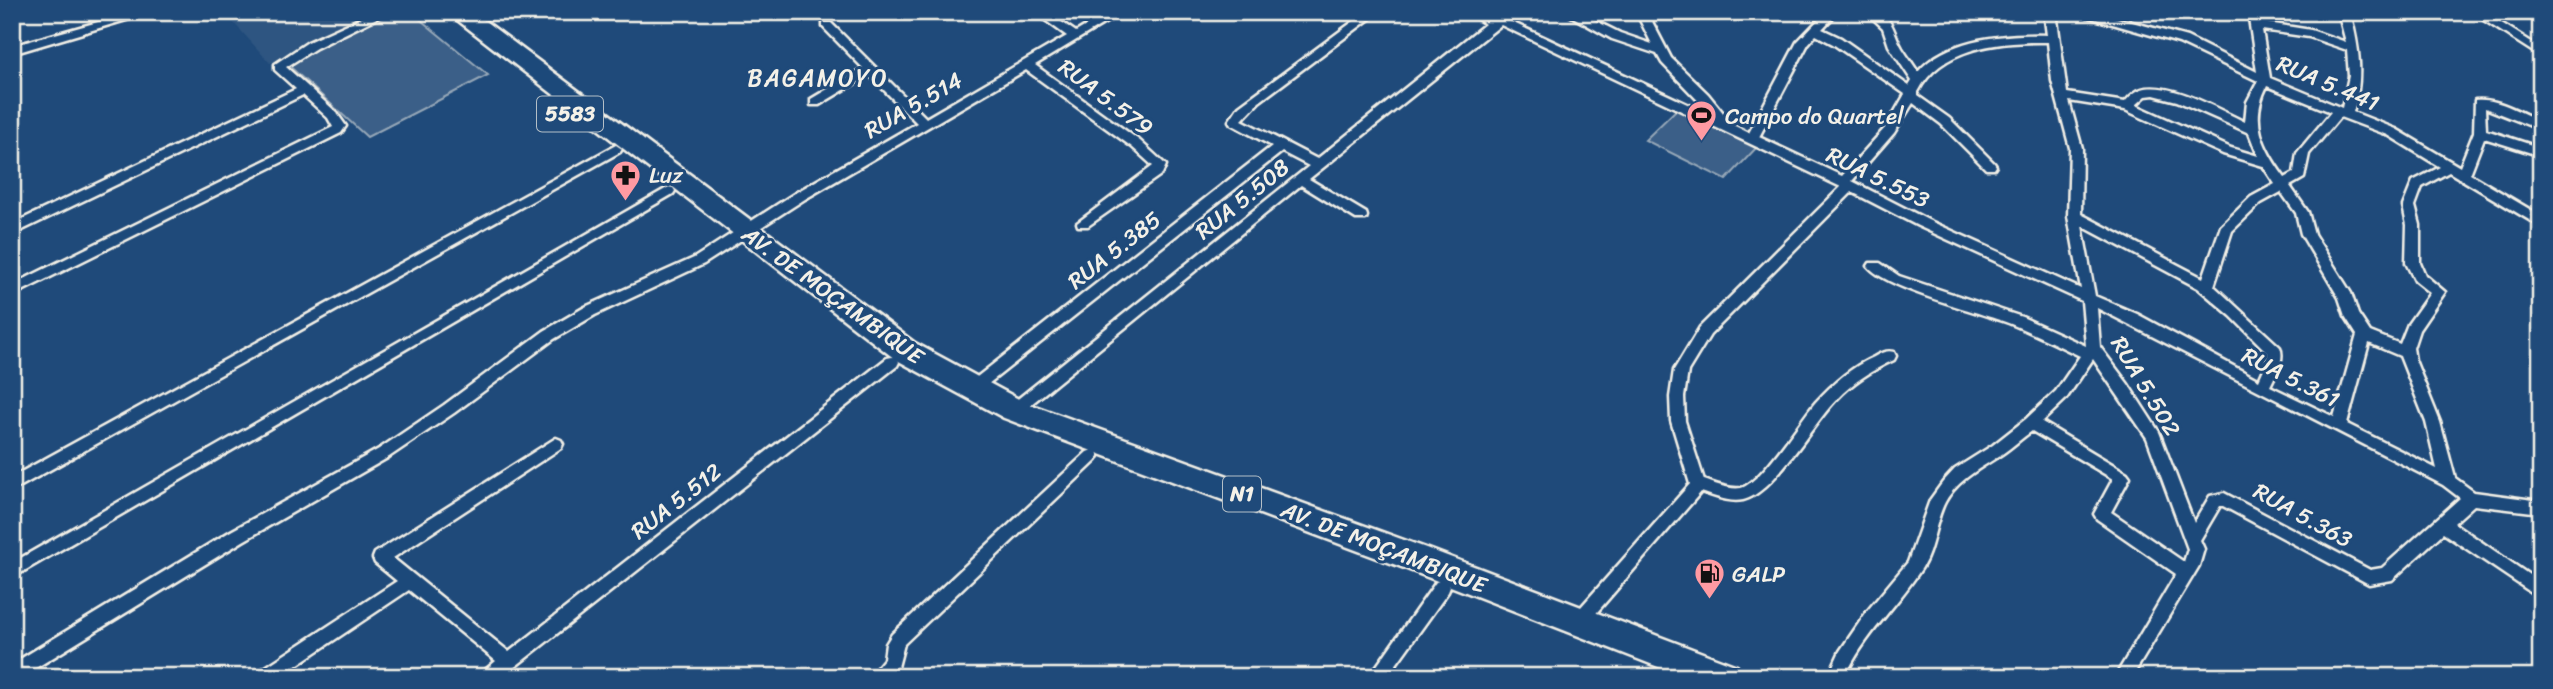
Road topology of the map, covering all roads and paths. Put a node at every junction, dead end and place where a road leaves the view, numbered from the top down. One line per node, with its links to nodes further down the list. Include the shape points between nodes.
1 (148, 12): 27 (street)
2 (384, 12): 34 (street, via 283,61 281,71)
3 (437, 12): 47 (highway, AV. DE MOÇAMBIQUE / 5583)
4 (458, 12): 63 (highway, AV. DE MOÇAMBIQUE / 5583)
5 (1040, 12): 24 (street)
6 (1118, 12): 24 (street, RUA 5.514)
7 (1374, 12): 46 (street, via 1243,109 1235,121)
8 (1472, 12): 21 (street, RUA 5.553)
9 (1569, 12): 28 (street, via 1616,36)
10 (1641, 12): 28 (street)
11 (1833, 12): 23 (street)
12 (1871, 12): 33 (street, via 1888,26)
13 (2050, 12): 25 (street, RUA 5.502)
14 (2104, 12): 19 (street)
15 (2161, 12): 16 (street)
16 (2193, 12)
17 (2344, 12): 26 (street)
18 (2476, 12): 29 (street)
19 (2081, 13): 32 (street, RUA 5.441, via 2183,40)
20 (2255, 19): 26 (street); 32 (street)
21 (1495, 22): 42 (street, RUA 5.553, via 1505,22); 50 (street, RUA 5.508)
22 (827, 24): 31 (street)
23 (1815, 30): 35 (street); 45 (street, via 1782,78)
24 (1076, 37): 30 (street, RUA 5.514)
25 (2052, 40): 33 (street, via 2019,37 1970,49 1936,62); 36 (street, RUA 5.502)
26 (2353, 48): 39 (street, via 2354,92)
27 (12, 50)
28 (1661, 51): 42 (street)
29 (2541, 53)
30 (1026, 64): 40 (street, RUA 5.514); 61 (street, RUA 5.579, via 1160,165 1158,171)
31 (870, 69): 37 (street); 40 (street)
32 (2264, 80): 39 (street, RUA 5.441); 43 (street, via 2250,115)
33 (1918, 81): 35 (street)
34 (304, 90): 62 (street); 67 (street, via 332,115 340,127 337,130)
35 (1913, 95): 51 (street); 55 (street)
36 (2062, 96): 38 (street); 59 (street, RUA 5.502, via 2076,148)
37 (815, 102)
38 (2128, 106): 43 (street, via 2141,93 2152,91); 49 (street, via 2227,151)
39 (2342, 114): 52 (street, RUA 5.441, via 2392,132); 56 (street, via 2303,153 2300,175)
40 (924, 123): 63 (street, RUA 5.514)
41 (2541, 126): 44 (street, via 2479,103)
42 (1730, 128): 45 (street, RUA 5.553)
43 (2253, 130): 49 (street)
44 (2480, 132): 48 (street); 53 (street)
45 (1752, 139): 55 (street, RUA 5.553)
46 (1281, 146): 50 (street); 74 (street, RUA 5.385)
47 (616, 149): 57 (highway, AV. DE MOÇAMBIQUE / 5583); 82 (street)
48 (2541, 152)
49 (2267, 163): 56 (street)
50 (1317, 165): 54 (street, RUA 5.508)
51 (1990, 166)
52 (2449, 167): 53 (street, RUA 5.441); 71 (street, via 2417,184 2409,206 2415,219 2414,268 2438,292 2413,328)
53 (2463, 176): 60 (street, RUA 5.441)
54 (1300, 180): 58 (street); 76 (street, RUA 5.508)
55 (1846, 184): 68 (street, RUA 5.553); 83 (street, via 1705,331 1681,370 1678,421)
56 (2284, 186): 66 (street, via 2256,200 2227,229); 69 (street, via 2302,212 2308,234)
57 (669, 191): 63 (highway, AV. DE MOÇAMBIQUE / 5583); 88 (street)
58 (1362, 216)
59 (2074, 216): 66 (street); 68 (street, RUA 5.502)
60 (2541, 222)
61 (1083, 223)
62 (12, 230)
63 (740, 237): 65 (highway, AV. DE MOÇAMBIQUE / 5583); 95 (street, RUA 5.514, via 549,335 384,453)
64 (1875, 265): 70 (street, via 1894,279)
65 (776, 270): 73 (highway, AV. DE MOÇAMBIQUE / N1); 74 (highway, AV. DE MOÇAMBIQUE / N1, via 905,351)
66 (2207, 287): 75 (street, via 2275,351)
67 (12, 290)
68 (2089, 298): 70 (street, RUA 5.502); 75 (street, RUA 5.361)
69 (2364, 335): 71 (street); 78 (street)
70 (2091, 351): 77 (street, via 2061,395); 87 (street, RUA 5.502, via 2154,436)
71 (2407, 353): 81 (street, via 2433,422)
72 (1889, 356): 83 (street, via 1842,383 1753,488 1737,494)
73 (892, 362): 80 (highway, AV. DE MOÇAMBIQUE / N1, via 1011,425); 94 (street, RUA 5.512)
74 (974, 388): 76 (highway, AV. DE MOÇAMBIQUE / N1)
75 (2262, 388): 78 (street, RUA 5.361)
76 (1014, 410): 93 (highway, AV. DE MOÇAMBIQUE / N1)
77 (2031, 423): 89 (street, via 2122,477 2102,514); 102 (street, via 1960,472 1948,486 1938,500 1915,566 1874,615)
78 (2339, 427): 81 (street, RUA 5.361)
79 (556, 444): 90 (street, via 381,558)
80 (1092, 456): 91 (highway, AV. DE MOÇAMBIQUE / N1); 98 (street, via 898,639 892,662)
81 (2448, 481): 84 (street, RUA 5.361)
82 (12, 485)
83 (1698, 485): 93 (street)
84 (2471, 498): 85 (street); 86 (street)
85 (2541, 507)
86 (2443, 524): 87 (street, RUA 5.363, via 2386,575 2369,577 2224,499 2215,501); 92 (street)
87 (2193, 538): 89 (street, via 2196,549)
88 (12, 571)
89 (2186, 572): 103 (street)
90 (410, 581): 94 (street); 96 (street)
91 (1442, 587): 99 (street); 100 (highway, AV. DE MOÇAMBIQUE / N1)
92 (2541, 592)
93 (1579, 621): 101 (highway, AV. DE MOÇAMBIQUE / N1)
94 (508, 661): 97 (street, RUA 5.512)
95 (12, 673)
96 (264, 677)
97 (489, 677)
98 (877, 677)
99 (1377, 677)
100 (1681, 677)
101 (1725, 677)
102 (1836, 677)
103 (2123, 677)

